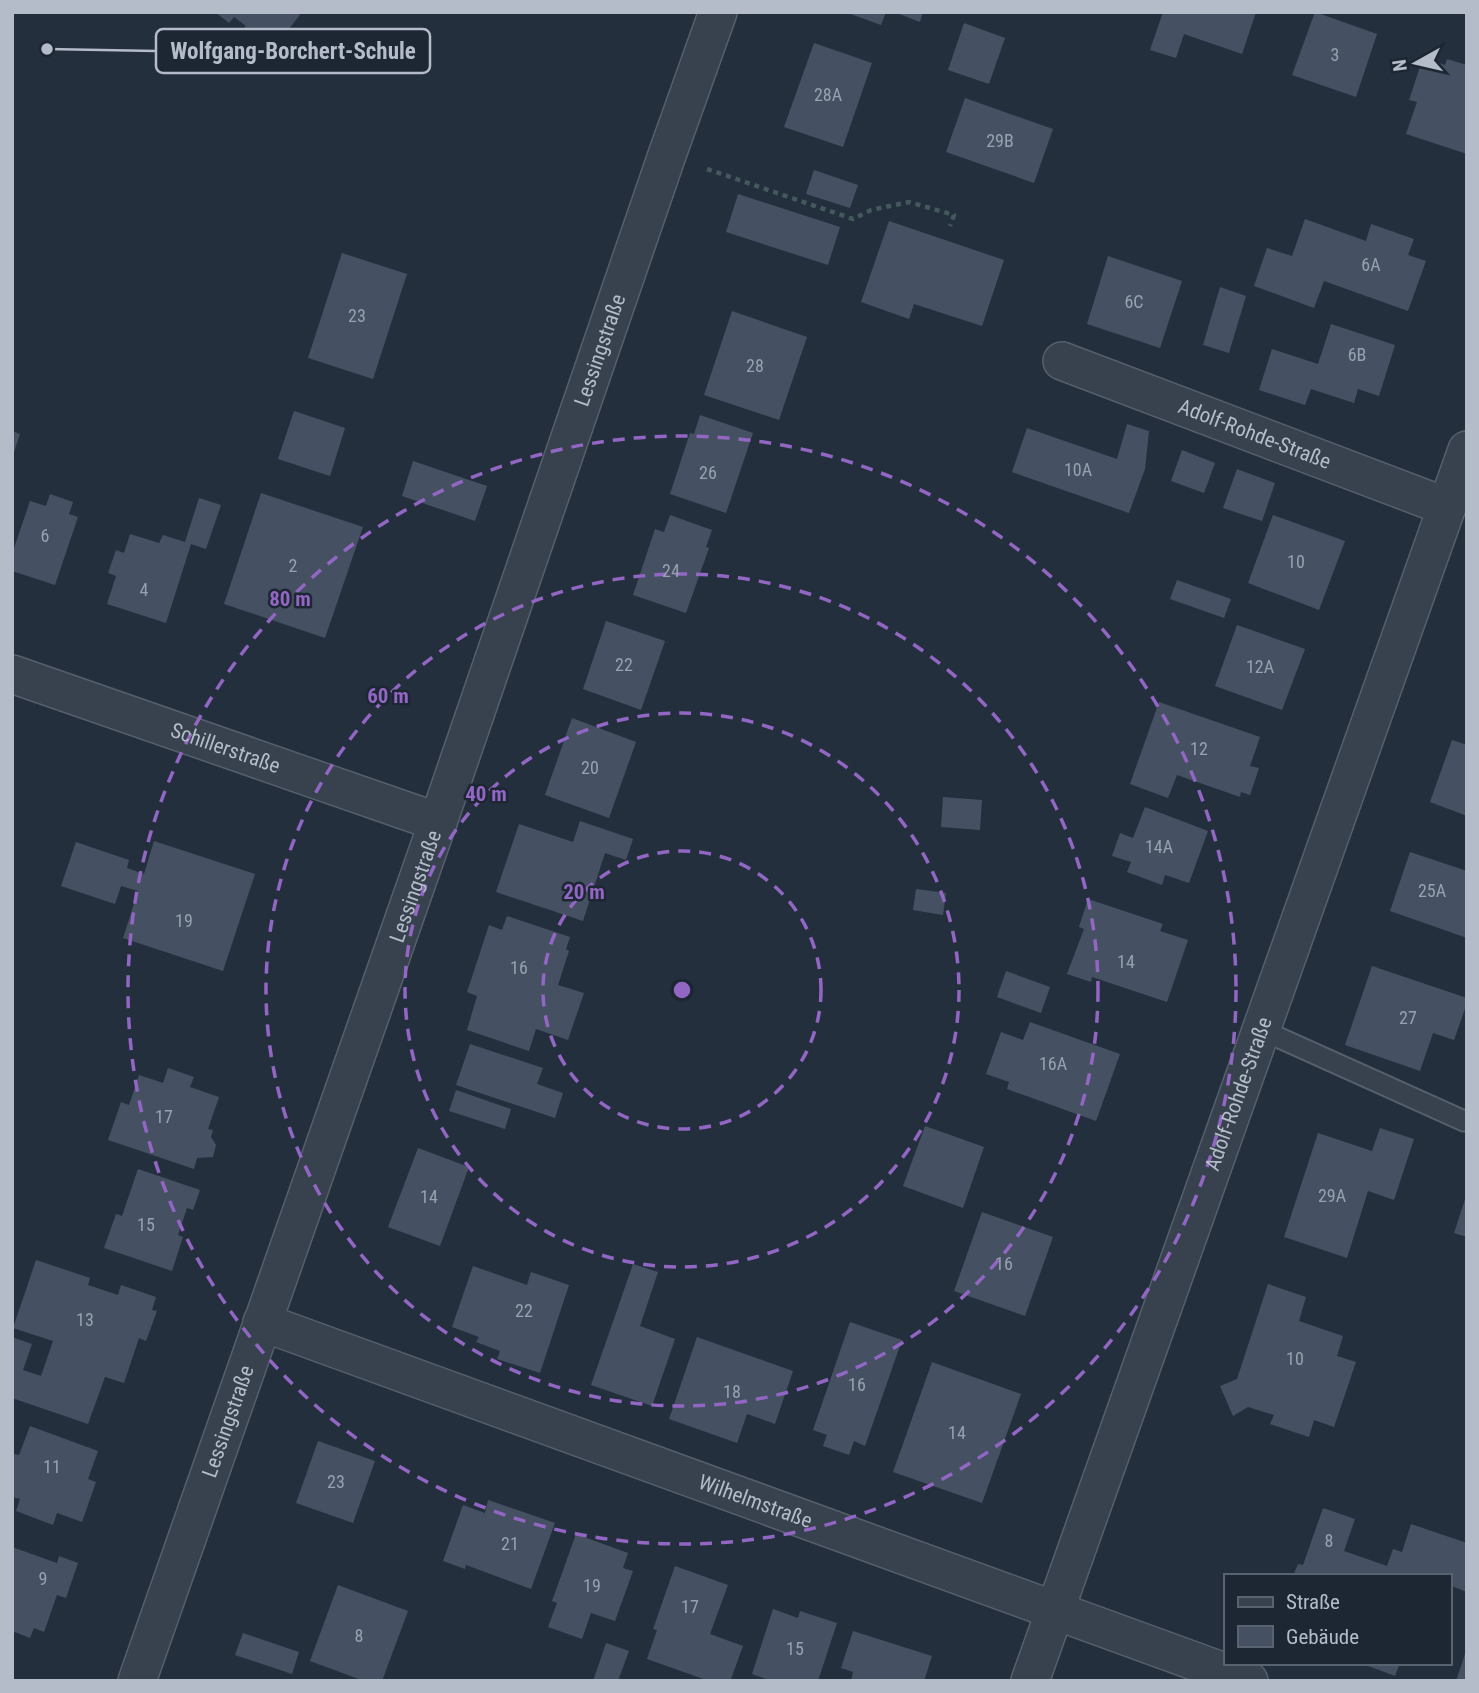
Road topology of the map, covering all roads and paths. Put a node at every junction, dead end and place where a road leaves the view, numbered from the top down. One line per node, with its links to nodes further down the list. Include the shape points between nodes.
1 (718, 12): 2 (street, Lessingstraße)
2 (667, 155): 3 (path, via 853,219 872,209 909,202 954,215); 8 (street, Lessingstraße)
3 (950, 226)
4 (1062, 361): 6 (street, Adolf-Rohde-Straße)
5 (1467, 450): 6 (street, Adolf-Rohde-Straße)
6 (1447, 507): 9 (street, Adolf-Rohde-Straße)
7 (12, 674): 8 (street, Schillerstraße)
8 (438, 822): 11 (street, Lessingstraße)
9 (1262, 1030): 10 (lane); 12 (street, Adolf-Rohde-Straße)
10 (1464, 1121)
11 (262, 1322): 12 (street, Wilhelmstraße); 13 (street, Lessingstraße)
12 (1055, 1611): 14 (street, Adolf-Rohde-Straße); 15 (street, Wilhelmstraße)
13 (137, 1681)
14 (1030, 1681)
15 (1249, 1681)

